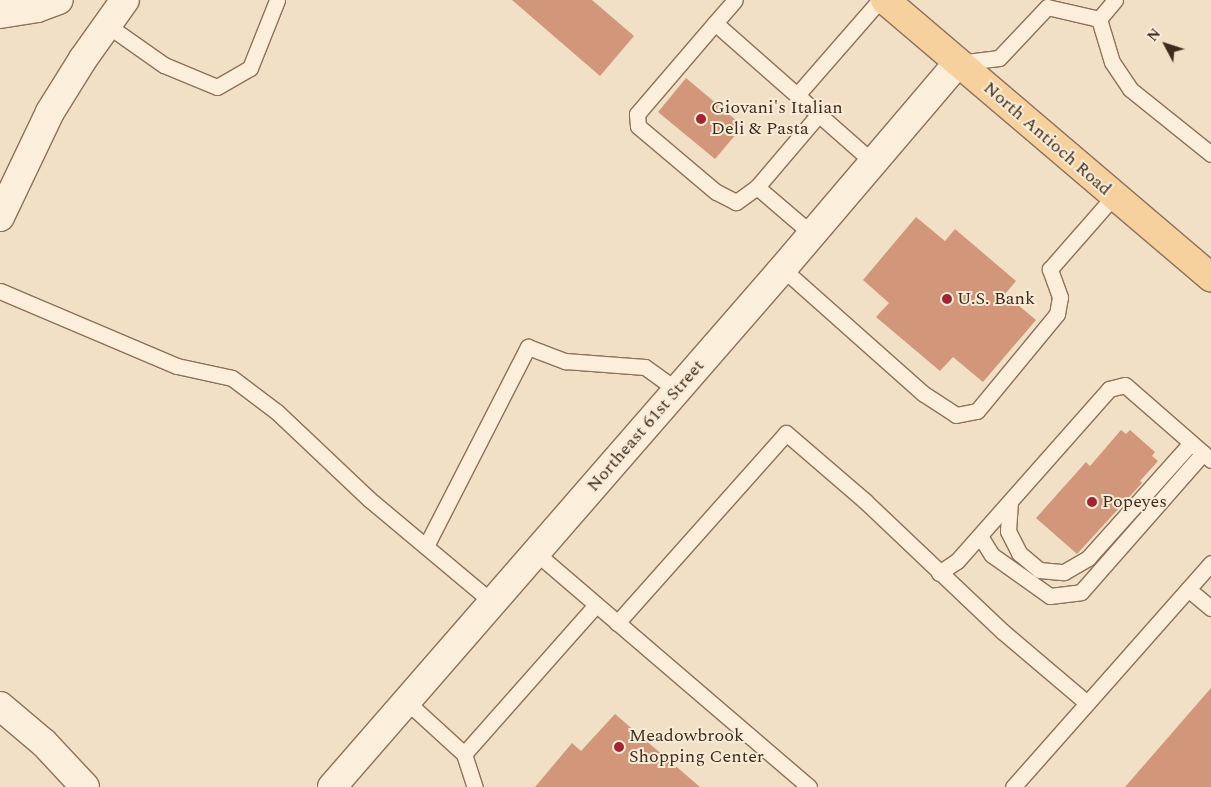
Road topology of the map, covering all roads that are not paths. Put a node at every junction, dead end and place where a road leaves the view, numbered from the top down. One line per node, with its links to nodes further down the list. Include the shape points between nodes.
1 (58, 0): 9 (street, via 37,8)
2 (125, 0): 12 (street)
3 (276, 0): 12 (lane, via 250,68 217,87 164,65)
4 (735, 0): 11 (lane)
5 (880, 0): 14 (lane)
6 (885, 0): 13 (main road, North Antioch Road)
7 (1115, 0): 10 (lane)
8 (1046, 3): 10 (lane); 13 (lane, via 998,58)
9 (0, 14)
10 (1099, 19): 16 (lane, via 1112,62 1130,89)
11 (715, 23): 14 (lane); 19 (lane, via 637,114 638,126 716,192 736,202)
12 (107, 25): 21 (street, via 50,112)
13 (958, 63): 17 (street, Northeast 61st Street); 20 (main road, North Antioch Road)
14 (797, 95): 15 (lane)
15 (819, 114): 17 (lane); 19 (lane)
16 (1211, 154)
17 (874, 163): 22 (street, Northeast 61st Street)
18 (0, 173): 21 (street)
19 (757, 187): 22 (lane)
20 (1114, 196): 23 (lane, via 1050,269 1060,297 1057,314 977,411 956,415 924,394); 24 (main road, North Antioch Road)
21 (1, 215)
22 (812, 235): 23 (street, Northeast 61st Street)
23 (783, 269): 26 (street, Northeast 61st Street)
24 (1211, 277)
25 (0, 292): 30 (lane, via 177,366 232,378 277,412 369,499)
26 (677, 390): 30 (lane, via 645,367 565,361 528,347); 31 (street, Northeast 61st Street)
27 (1202, 452): 28 (lane, via 1125,384 1109,389); 28 (lane, via 1088,558 1064,572 1039,570 1019,554 1008,531); 29 (lane, via 1081,592 1050,596 992,555)
28 (1010, 502): 29 (lane)
29 (980, 536): 33 (lane, via 957,561)
30 (426, 546): 35 (lane)
31 (535, 552): 35 (street, Northeast 61st Street); 36 (lane)
32 (1211, 562): 34 (lane)
33 (938, 573): 38 (lane, via 865,501 786,433); 40 (lane)
34 (1188, 589): 37 (lane); 40 (lane)
35 (492, 602): 39 (street, Northeast 61st Street)
36 (596, 605): 38 (lane); 42 (lane)
37 (1211, 608)
38 (617, 622): 46 (lane)
39 (406, 701): 42 (lane); 44 (street, Northeast 61st Street)
40 (1087, 704): 47 (lane)
41 (0, 706): 43 (street, via 44,743)
42 (464, 754): 45 (lane)
43 (85, 787)
44 (332, 787)
45 (475, 787)
46 (809, 787)
47 (1013, 787)

